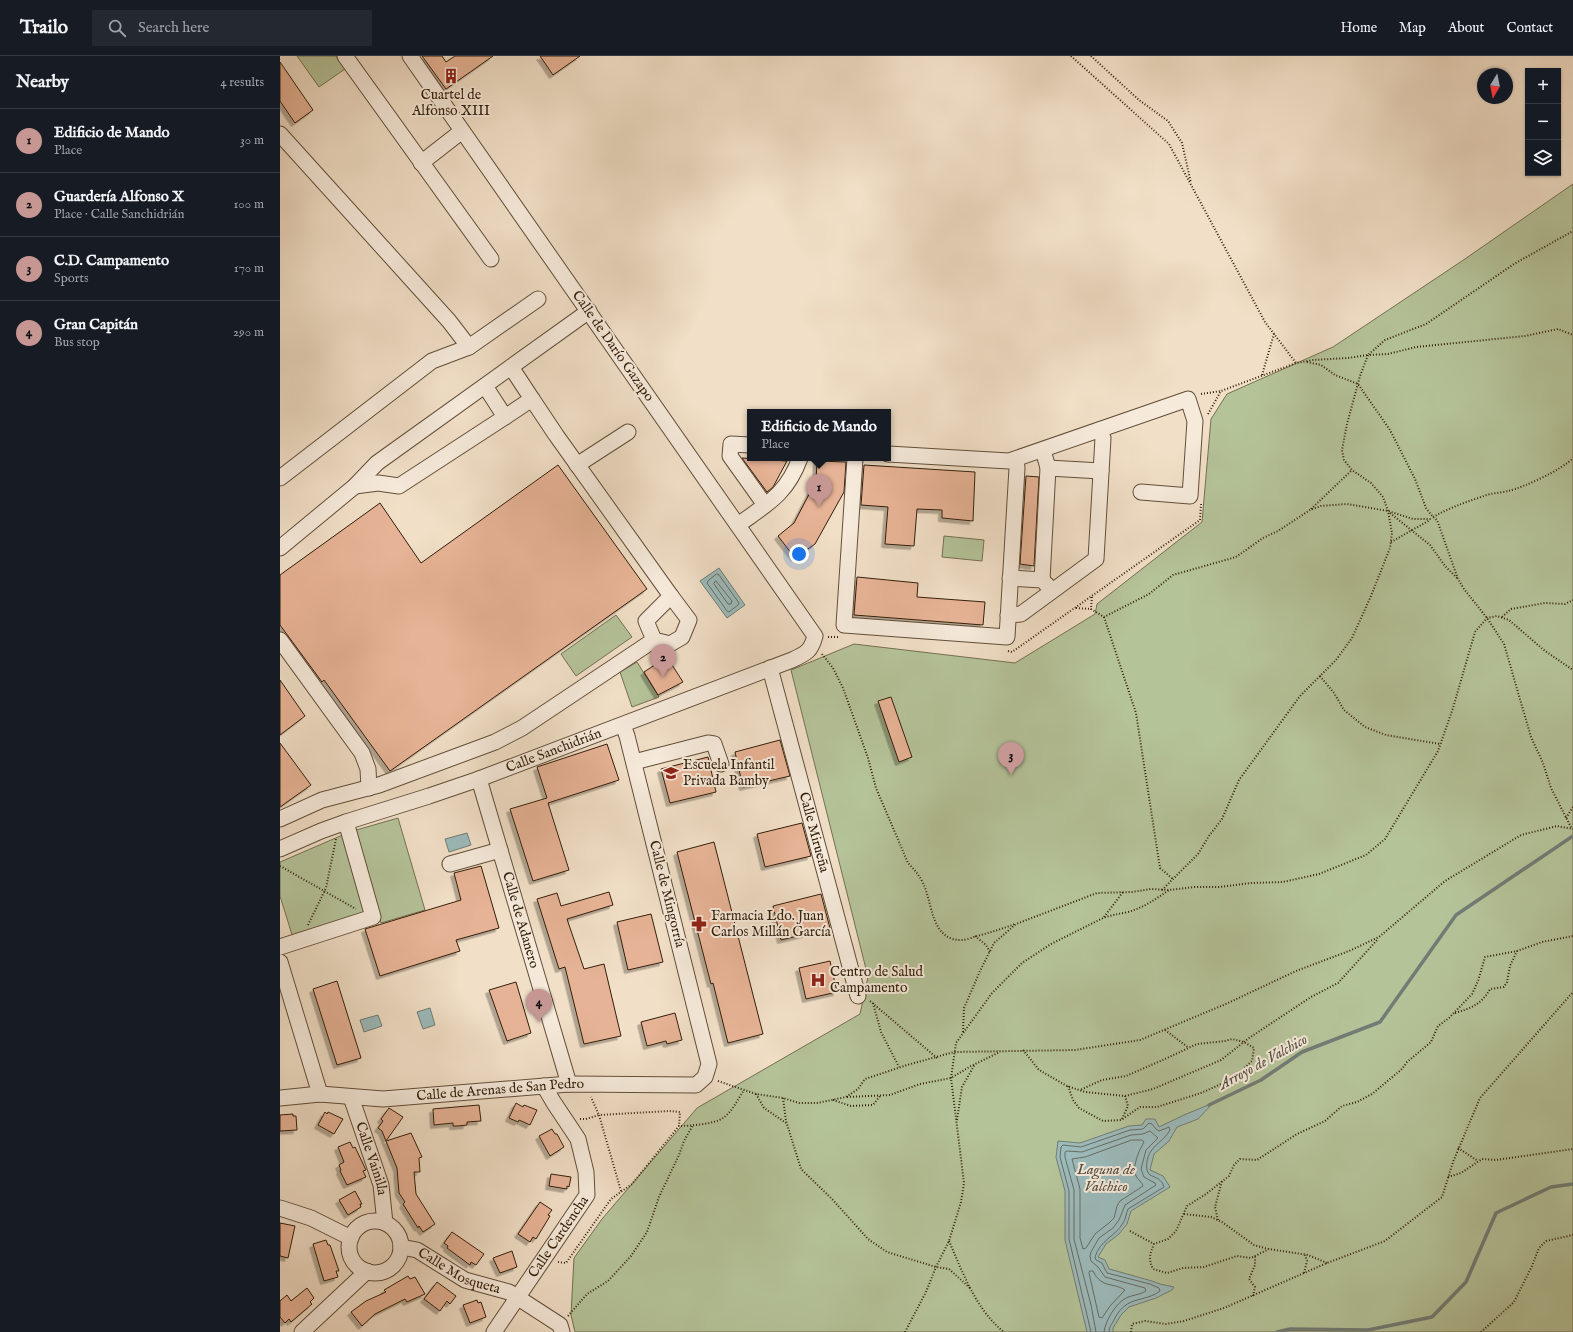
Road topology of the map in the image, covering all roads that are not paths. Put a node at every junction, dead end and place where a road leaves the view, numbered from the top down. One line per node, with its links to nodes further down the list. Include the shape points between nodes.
1 (345, 56): 5 (street)
2 (410, 56): 3 (street, Calle de Darío Gazapo)
3 (462, 130): 5 (street); 8 (street, Calle de Darío Gazapo)
4 (282, 138): 9 (street, via 449,320)
5 (421, 163): 6 (street)
6 (491, 259)
7 (538, 299): 9 (street)
8 (588, 311): 10 (street); 29 (street, Calle de Darío Gazapo)
9 (469, 347): 25 (street, via 432,361)
10 (511, 367): 11 (street); 12 (street)
11 (484, 386): 13 (street); 26 (street, via 377,463)
12 (532, 399): 13 (street); 22 (street)
13 (505, 417): 26 (street, via 399,486 378,483)
14 (1099, 430): 17 (street); 24 (street, via 1103,438); 27 (street, via 1188,399 1195,421 1190,496)
15 (628, 432): 22 (street)
16 (747, 445): 28 (street, via 731,444 730,456)
17 (1043, 450): 19 (street); 23 (street)
18 (891, 454): 19 (street, via 1008,461)
19 (1016, 459): 31 (street)
20 (799, 461): 28 (street, via 794,474 777,496)
21 (855, 461): 35 (street, via 844,625 1007,637)
22 (577, 465): 34 (street)
23 (1048, 468): 24 (street); 32 (street)
24 (1101, 471): 33 (street, via 1096,560)
25 (280, 478)
26 (355, 486): 30 (street)
27 (1141, 492)
28 (765, 505): 29 (street)
29 (738, 525): 36 (street, Calle de Darío Gazapo)
30 (280, 548)
31 (1010, 578): 32 (street); 35 (street)
32 (1042, 580): 33 (street)
33 (1053, 591): 35 (street, via 1021,614)
34 (670, 596): 38 (street, via 646,620); 38 (street, via 689,620 682,638 670,644)
35 (1008, 615)
36 (815, 636): 39 (street, Calle Sanchidrián, via 812,647 806,654)
37 (280, 640): 44 (street, via 362,754 368,769)
38 (654, 640): 44 (street, via 522,728 495,742)
39 (770, 668): 40 (street, Calle Sanchidrián); 52 (street, Calle Mirueña)
40 (623, 724): 41 (street, Calle de Mingorría); 43 (street, Calle Sanchidrián)
41 (634, 762): 42 (street, via 708,743 714,744); 53 (street, Calle de Mingorría)
42 (721, 764)
43 (479, 779): 46 (street, Calle Sanchidrián); 48 (street, Calle de Adanero)
44 (369, 788): 45 (street, via 322,800)
45 (280, 819)
46 (342, 823): 47 (street, Calle Sanchidrián); 50 (street, via 373,918)
47 (280, 849)
48 (500, 850): 49 (street); 54 (street, Calle de Adanero)
49 (450, 864)
50 (280, 947)
51 (280, 962): 56 (street)
52 (858, 996)
53 (707, 1070): 54 (street, Calle de Arenas de San Pedro, via 696,1085)
54 (568, 1084): 55 (street, Calle de Arenas de San Pedro)
55 (544, 1086): 57 (street, Calle de Arenas de San Pedro, via 383,1099); 64 (street, Calle Cardencha, via 578,1138 586,1172 587,1195)
56 (320, 1094): 57 (street, Calle de Arenas de San Pedro); 58 (street, Calle de Arenas de San Pedro)
57 (351, 1097): 60 (street, Calle Vainilla, via 380,1186)
58 (280, 1098)
59 (280, 1208): 61 (street, via 311,1218)
60 (384, 1222): 61 (street, via 372,1221 361,1225); 62 (street, via 397,1232)
61 (351, 1238): 63 (street, via 350,1254 359,1268)
62 (401, 1247): 63 (street, via 400,1255 391,1268 375,1273); 64 (street, Calle Mosqueta, via 417,1250 465,1280 508,1292)
63 (367, 1271): 66 (street)
64 (517, 1298): 65 (street); 67 (street, Calle Cardencha)
65 (561, 1328)
66 (302, 1332)
67 (494, 1332)

